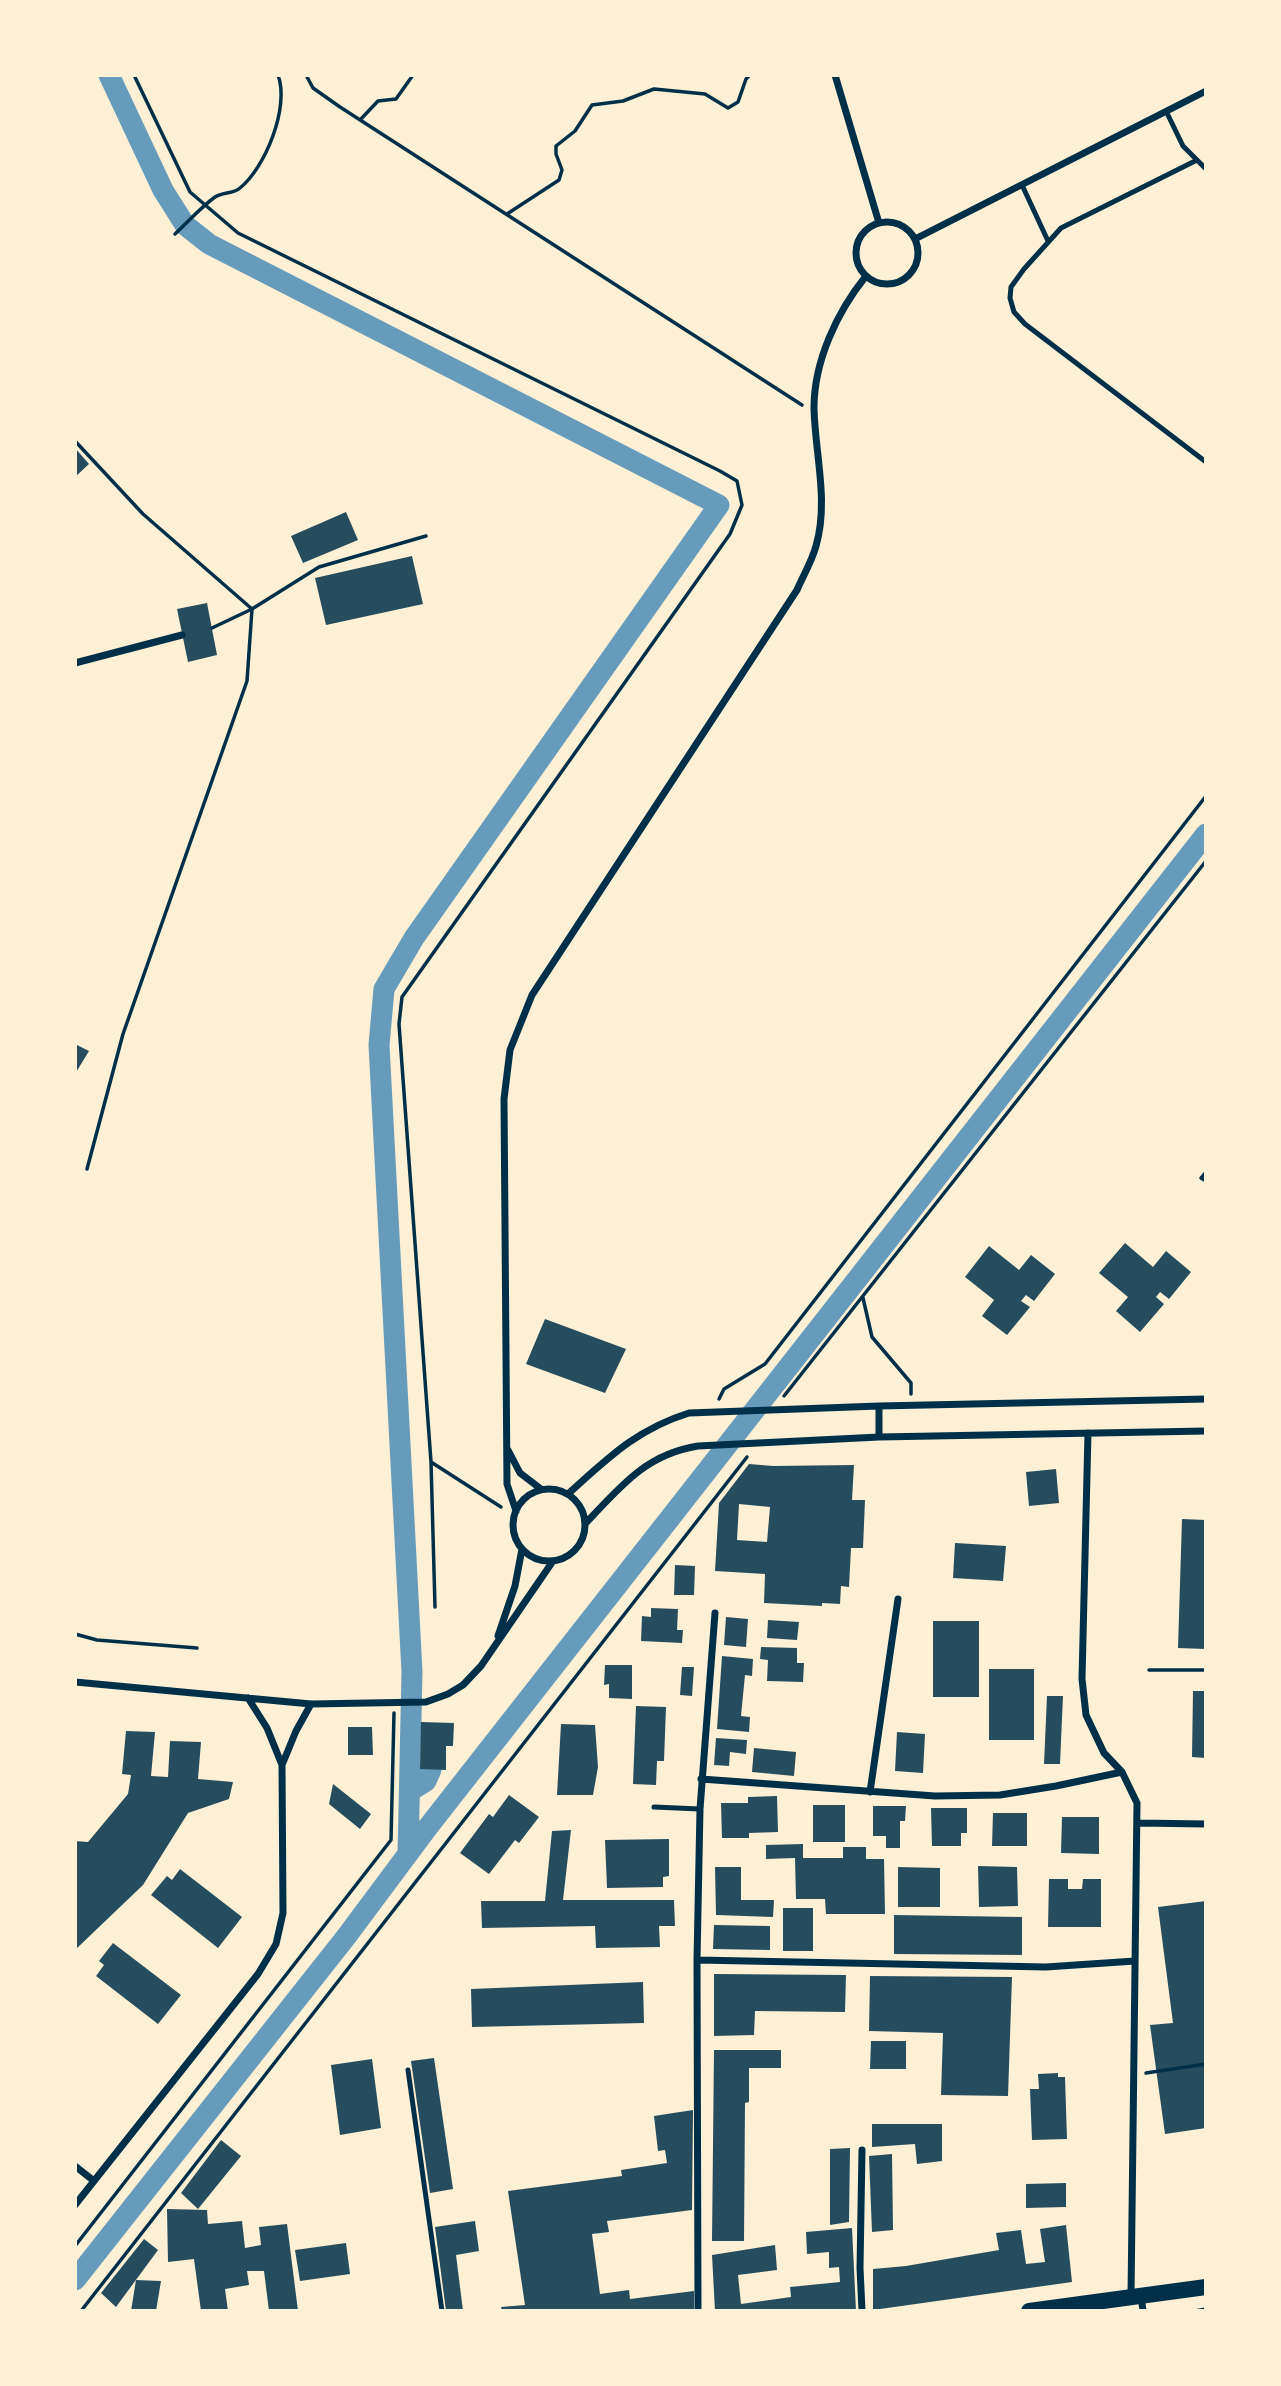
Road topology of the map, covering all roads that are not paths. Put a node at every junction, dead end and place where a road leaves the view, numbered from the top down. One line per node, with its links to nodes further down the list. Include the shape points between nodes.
1 (835, 75): 7 (street)
2 (1206, 91): 3 (street)
3 (1166, 111): 4 (lane); 6 (street)
4 (1195, 161): 5 (lane); 9 (lane, via 1074,219)
5 (1206, 169)
6 (1022, 185): 8 (street); 9 (lane)
7 (879, 223): 8 (street, via 900,225); 10 (street, via 864,233 856,250)
8 (915, 239): 10 (street, via 918,260 906,278 886,284)
9 (1048, 241): 11 (lane, via 1011,287 1014,312)
10 (866, 276): 19 (street, via 852,293 825,349 817,380 814,407 822,498 816,546 797,590 532,995 510,1050 505,1099)
11 (1206, 462)
12 (182, 635): 13 (street)
13 (75, 663)
14 (1206, 1399): 15 (street)
15 (878, 1406): 18 (street); 21 (street, via 689,1413 644,1431)
16 (1206, 1431): 17 (street)
17 (1088, 1433): 18 (street); 33 (street, via 1082,1679 1086,1715 1104,1753)
18 (880, 1437): 23 (street, via 677,1449 642,1468)
19 (508, 1450): 20 (street, via 520,1473); 22 (street, via 507,1484)
20 (541, 1489): 21 (street); 22 (street)
21 (568, 1494): 23 (street, via 583,1512)
22 (515, 1513): 24 (street, via 513,1527)
23 (585, 1524): 25 (street, via 573,1553)
24 (522, 1549): 25 (street); 28 (street)
25 (553, 1561): 28 (street)
26 (898, 1599): 35 (street)
27 (715, 1613): 34 (street)
28 (496, 1643): 31 (street, via 463,1685 426,1702)
29 (75, 1682): 30 (street)
30 (248, 1698): 31 (street); 32 (street)
31 (311, 1704): 32 (street)
32 (282, 1765): 45 (street, via 283,1913 276,1944 258,1974)
33 (1122, 1772): 35 (street, via 1000,1795); 38 (street, via 1137,1803)
34 (701, 1779): 35 (street); 37 (street)
35 (870, 1792)
36 (653, 1807): 37 (lane)
37 (700, 1809): 40 (street)
38 (1138, 1823): 39 (street); 41 (street)
39 (1206, 1824)
40 (697, 1960): 41 (street, via 1026,1966); 50 (street)
41 (1135, 1961): 48 (street)
42 (408, 2070): 49 (lane)
43 (862, 2150): 51 (street)
44 (75, 2166): 45 (street)
45 (94, 2181): 46 (street)
46 (75, 2205)
47 (1206, 2287): 48 (main road)
48 (1138, 2301): 52 (main road)
49 (442, 2311)
50 (698, 2311)
51 (862, 2311)
52 (1029, 2311)

